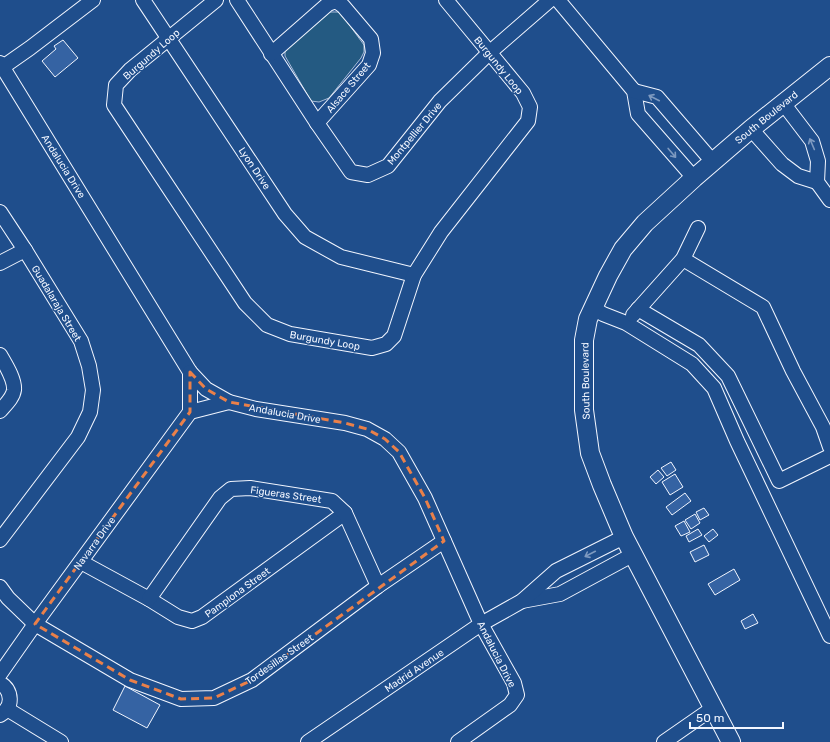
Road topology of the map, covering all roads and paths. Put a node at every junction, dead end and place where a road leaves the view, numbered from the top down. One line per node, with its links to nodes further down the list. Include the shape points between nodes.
1 (93, 0): 11 (street)
2 (143, 0): 8 (street, Lyon Drive)
3 (216, 0): 8 (street, Burgundy Loop)
4 (237, 0): 10 (street, Montpellier Drive)
5 (446, 0): 9 (street, Burgundy Loop)
6 (550, 0): 9 (street, Montpellier Drive)
7 (558, 0): 13 (street)
8 (168, 38): 26 (street, Lyon Drive, via 285,214 305,237 341,257); 26 (street, Burgundy Loop, via 116,85 114,105 245,303 266,326 290,334 372,348 386,344 394,336)
9 (490, 53): 15 (street, Montpellier Drive, via 440,101 388,166 368,174 351,172); 26 (street, Burgundy Loop, via 523,93 530,107 528,121 442,232)
10 (272, 54): 15 (street, Montpellier Drive); 15 (street, Alsace Street, via 328,4 336,2 343,6 371,39 374,52 369,65)
11 (1, 66): 31 (street, Andalucia Drive)
12 (830, 66): 14 (main road, South Boulevard)
13 (634, 91): 17 (street, one-way to 13, via 657,98); 18 (street, one-way to 18, via 638,114)
14 (783, 103): 16 (main road, South Boulevard); 19 (street, one-way to 14, via 818,161 812,141)
15 (316, 123)
16 (751, 129): 17 (main road, South Boulevard); 19 (street, via 782,164 798,176)
17 (713, 162): 18 (main road, South Boulevard)
18 (694, 178): 27 (main road, South Boulevard, via 645,223 623,249)
19 (817, 182): 20 (street)
20 (830, 200)
21 (0, 212): 23 (street, Guadalaraja Street)
22 (698, 228): 24 (street)
23 (25, 250): 25 (street); 39 (street, Guadalaraja Street, via 81,341 93,390 90,412 78,437)
24 (683, 259): 28 (street); 35 (street, via 763,307 793,371 824,427)
25 (0, 263)
26 (414, 275)
27 (593, 308): 29 (street); 38 (main road, South Boulevard, via 584,340 584,410 590,453)
28 (638, 309): 29 (street); 36 (street, via 699,345 728,376 779,481)
29 (626, 323): 49 (street, via 692,364 714,388)
30 (0, 355): 33 (street, via 14,390 10,400)
31 (190, 372): 32 (street, Andalucia Drive, via 206,389); 34 (street)
32 (229, 402): 34 (street); 40 (street, Andalucia Drive, via 256,409 346,423 367,429 385,439 399,452 425,498)
33 (0, 411)
34 (190, 412): 42 (street, Navarra Drive)
35 (830, 447)
36 (830, 456)
37 (345, 513): 43 (street, Figueras Street); 45 (street, Pamplona Street, via 202,617 192,621 178,617); 45 (street, Figueras Street, via 332,501 250,488 232,489 220,498)
38 (624, 536): 41 (main road, South Boulevard); 46 (street, one-way to 46, via 556,571)
39 (0, 540)
40 (444, 541): 43 (street, Tordesillas Street); 48 (street, Andalucia Drive)
41 (634, 554): 46 (street, via 560,594); 52 (main road, South Boulevard)
42 (81, 562): 45 (street, Pamplona Street); 47 (street, Navarra Drive)
43 (378, 586): 47 (street, Tordesillas Street, via 252,680 214,698 181,699 130,680)
44 (0, 587): 47 (street, Tordesillas Street)
45 (149, 599)
46 (522, 601): 48 (street, Madrid Avenue)
47 (35, 624): 50 (street, Navarra Drive)
48 (481, 624): 55 (street, Madrid Avenue); 56 (street, Andalucia Drive, via 514,684 517,695 510,705)
49 (830, 636)
50 (0, 674)
51 (0, 683): 53 (street, via 6,687 10,698)
52 (713, 708): 57 (street); 58 (main road, South Boulevard)
53 (3, 712): 54 (street)
54 (58, 741)
55 (308, 742)
56 (458, 742)
57 (664, 742)
58 (731, 742)

